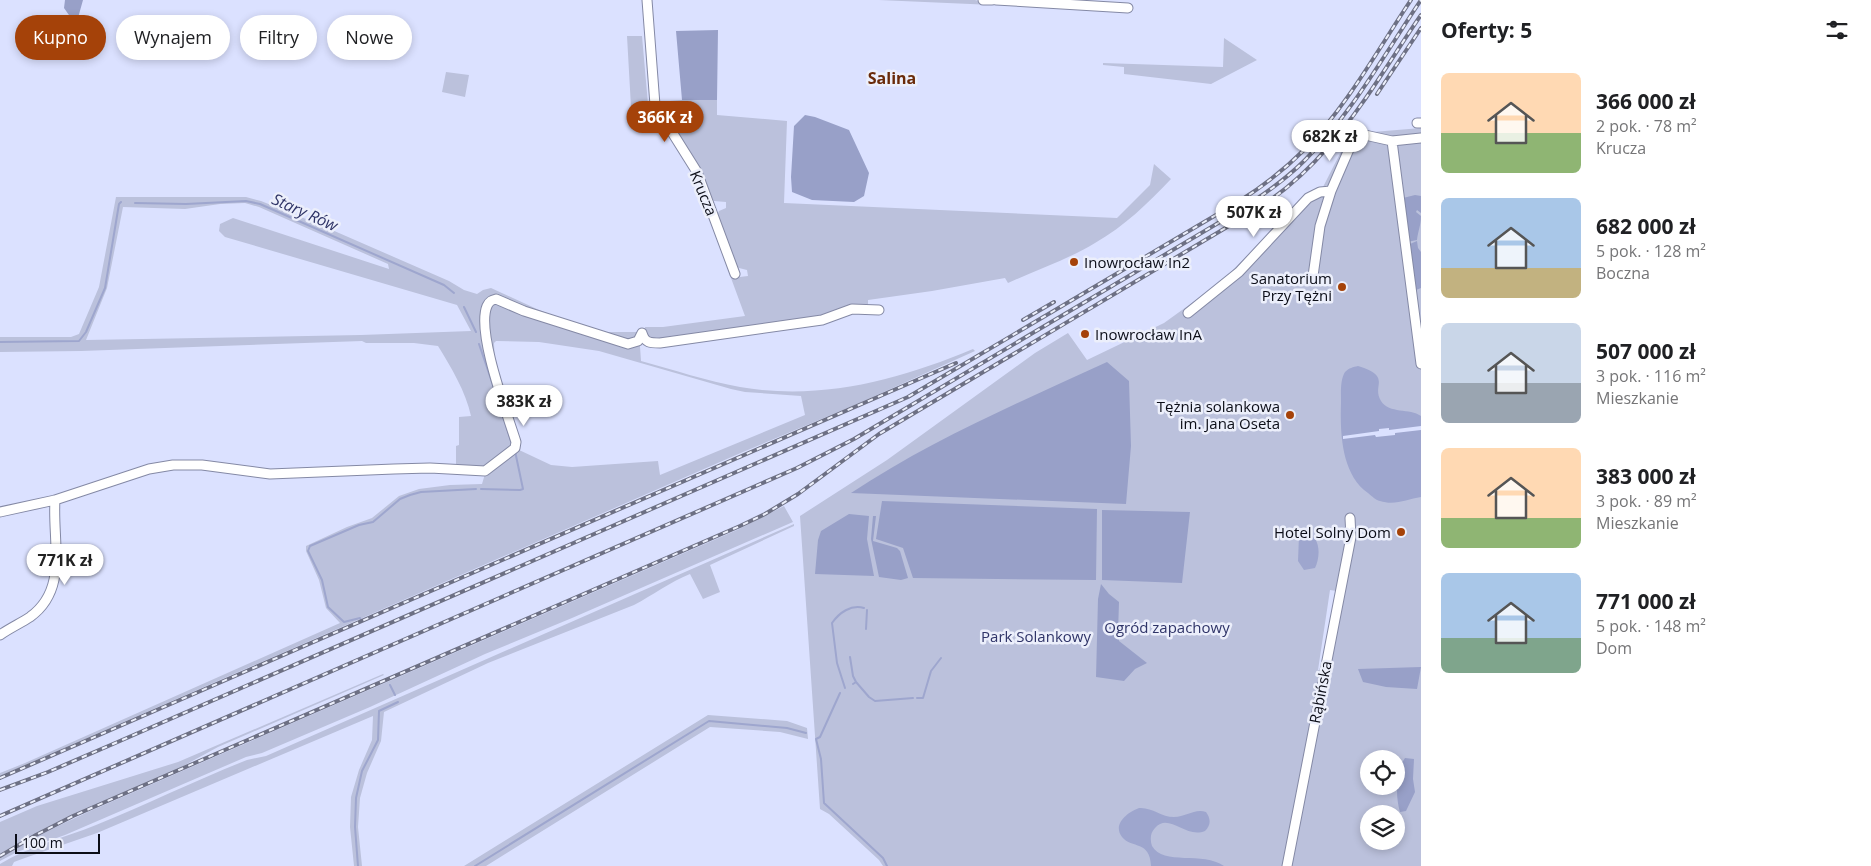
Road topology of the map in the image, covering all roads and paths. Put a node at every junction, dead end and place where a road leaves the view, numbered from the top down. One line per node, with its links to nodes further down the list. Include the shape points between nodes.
1 (646, 0): 10 (street, Krucza, via 655,105 697,172)
2 (983, 0): 3 (street)
3 (992, 0)
4 (996, 0): 5 (street)
5 (1112, 3): 6 (street)
6 (1128, 8)
7 (1421, 138): 8 (street)
8 (1392, 141): 9 (street, via 1356,133); 14 (street)
9 (1331, 191): 11 (street, via 1320,226); 13 (street, via 1308,198 1239,272)
10 (735, 274)
11 (1313, 276)
12 (879, 310): 15 (street, via 852,309 822,320 660,343 648,342 642,333 638,341 628,344 496,299 486,306 486,338 516,442 515,448 485,471 403,468 270,474 173,465 149,469)
13 (1188, 313)
14 (1421, 364)
15 (55, 500): 16 (street); 18 (street, via 56,571 52,590 45,603 31,616)
16 (0, 512)
17 (1350, 518): 19 (street, Rąbińska, via 1351,537)
18 (0, 635)
19 (1286, 866)

